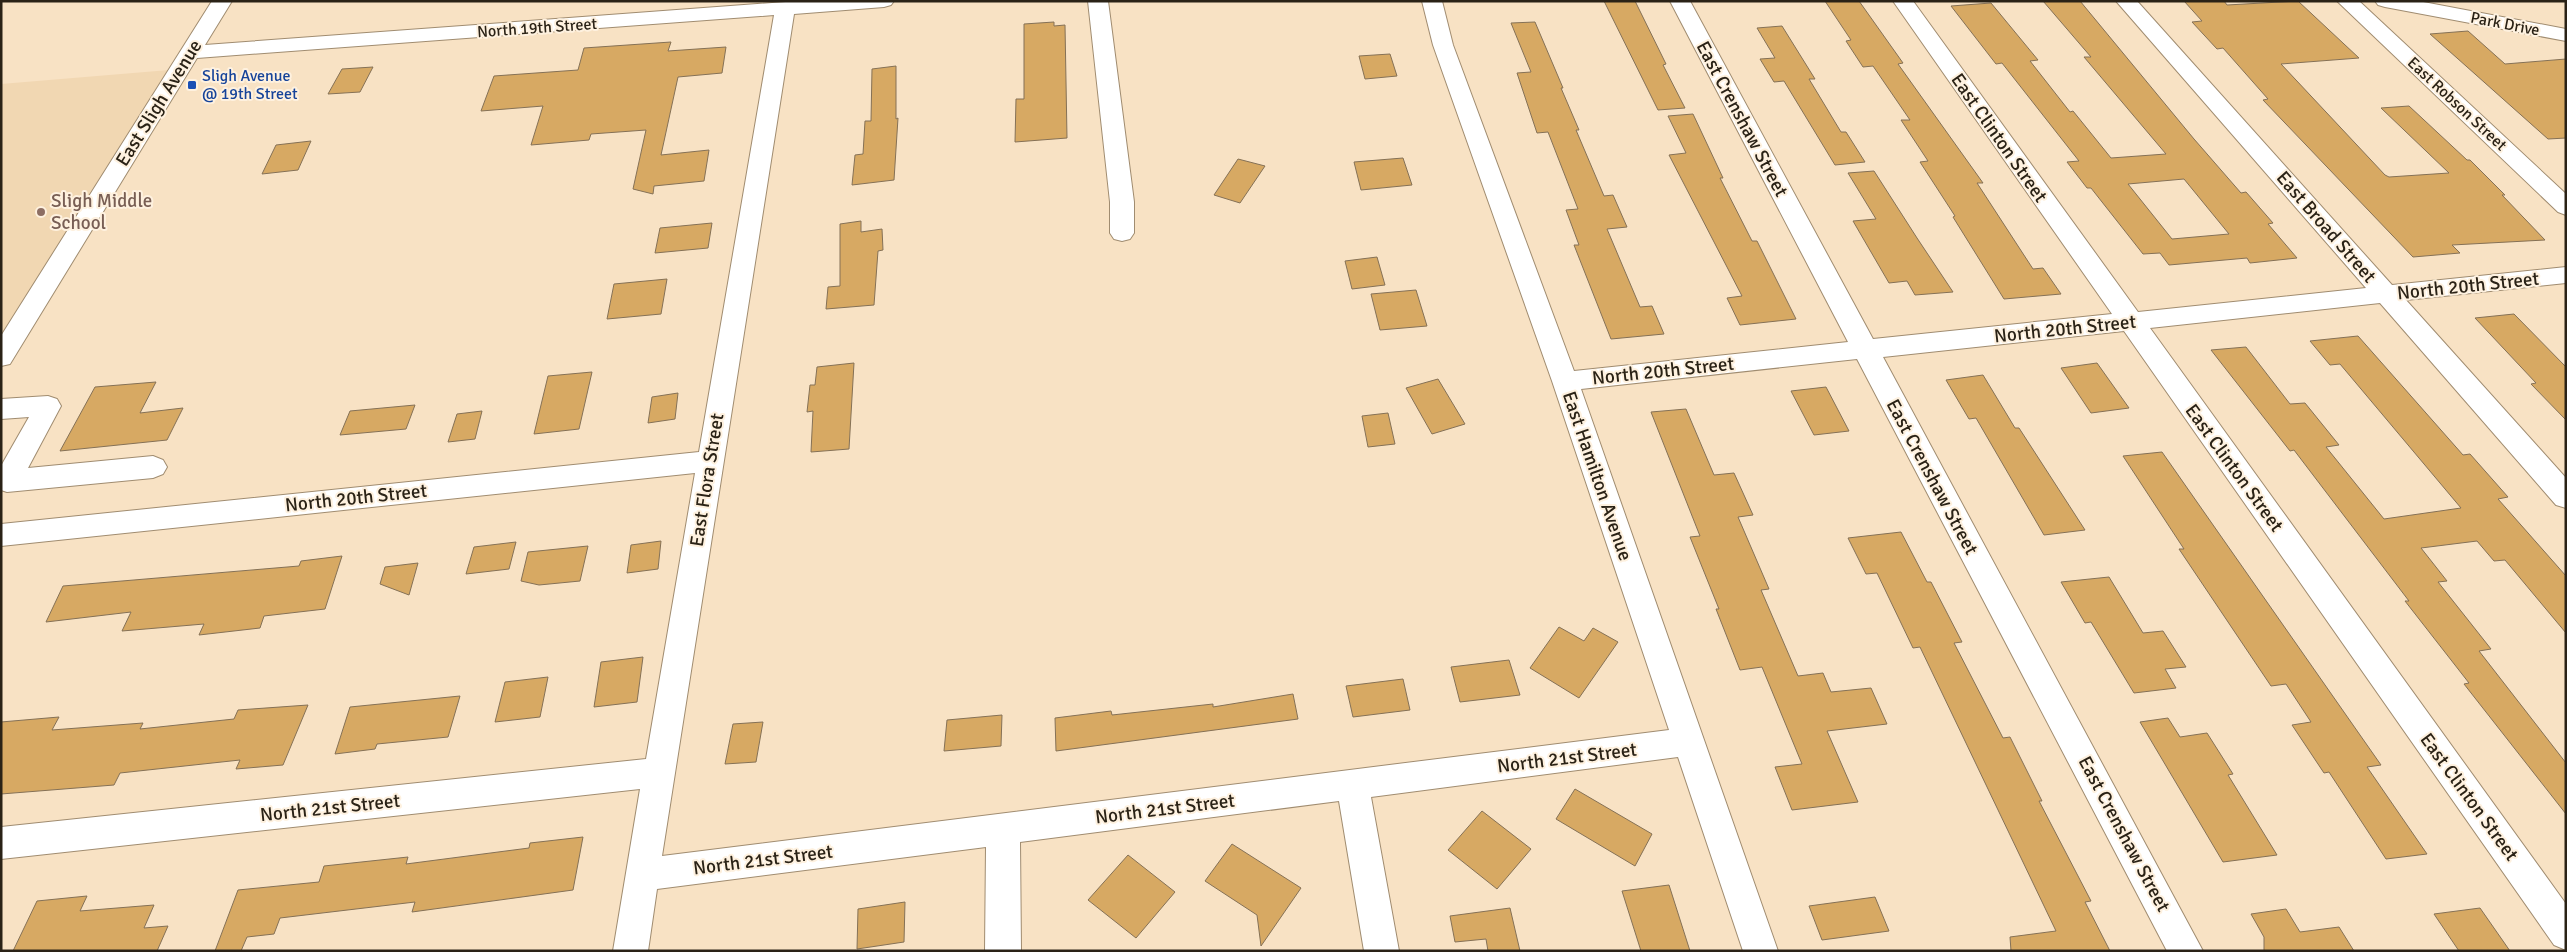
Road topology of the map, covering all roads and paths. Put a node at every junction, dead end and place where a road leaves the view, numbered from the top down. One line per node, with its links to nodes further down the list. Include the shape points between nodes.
1 (222, 1): 12 (street, East Sligh Avenue)
2 (884, 1): 10 (street, North 19th Street)
3 (1098, 1): 14 (street, via 1122,202)
4 (1432, 1): 22 (street, East Hamilton Avenue, via 1443,45)
5 (1680, 1): 20 (street, East Crenshaw Street)
6 (1903, 1): 19 (street, East Clinton Street)
7 (2126, 1): 16 (street, East Broad Street)
8 (2347, 1): 13 (street, East Robson Street)
9 (2386, 1): 11 (street, Park Drive)
10 (785, 10): 12 (street, North 19th Street); 24 (street, East Flora Street)
11 (2566, 35)
12 (190, 52): 17 (street, East Sligh Avenue)
13 (2566, 206)
14 (1122, 233)
15 (2566, 275): 16 (street, North 20th Street)
16 (2386, 294): 19 (street, North 20th Street); 26 (street, East Broad Street)
17 (30, 310): 18 (street); 21 (street, East Sligh Avenue)
18 (1, 317)
19 (2130, 322): 20 (street, North 20th Street); 34 (street, East Clinton Street)
20 (1864, 350): 22 (street, North 20th Street); 39 (street, East Crenshaw Street)
21 (1, 357)
22 (1565, 381): 28 (street, East Hamilton Avenue)
23 (1, 409): 25 (street, via 48,406 7,481)
24 (710, 461): 27 (street, North 20th Street); 29 (street, East Flora Street)
25 (153, 468)
26 (2566, 497)
27 (1, 534)
28 (1688, 742): 30 (street, North 21st Street); 38 (street, East Hamilton Avenue)
29 (659, 772): 32 (street, North 21st Street); 33 (street, East Flora Street)
30 (1353, 785): 31 (street, North 21st Street); 37 (street)
31 (1003, 829): 33 (street, North 21st Street); 36 (street)
32 (1, 843)
33 (642, 875): 35 (street, East Flora Street)
34 (2566, 933)
35 (630, 951)
36 (1003, 951)
37 (1382, 951)
38 (1761, 951)
39 (2186, 951)

